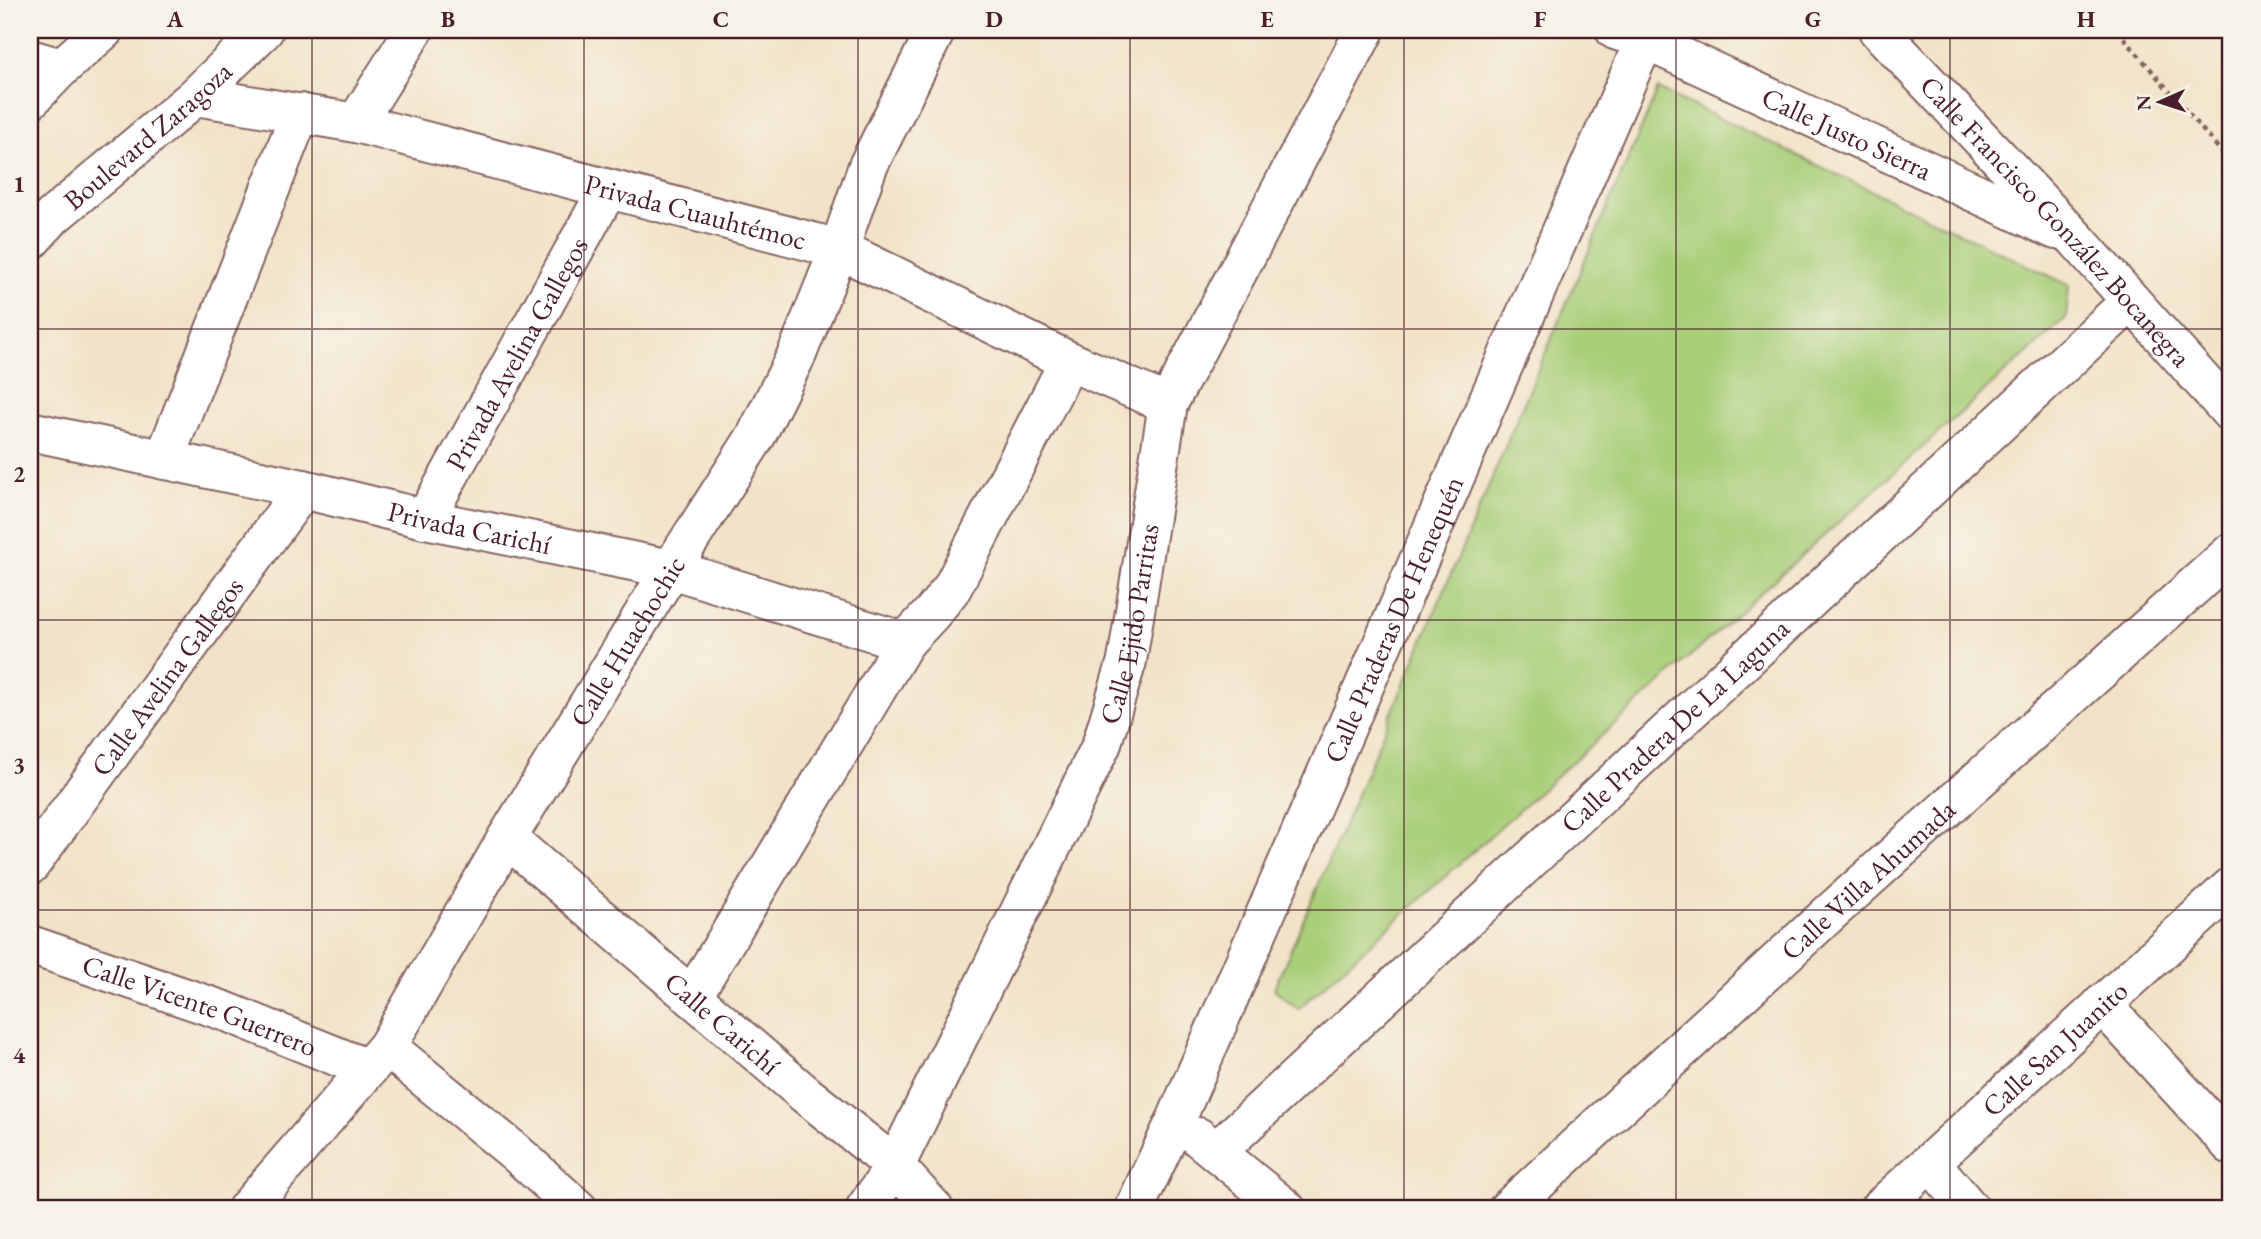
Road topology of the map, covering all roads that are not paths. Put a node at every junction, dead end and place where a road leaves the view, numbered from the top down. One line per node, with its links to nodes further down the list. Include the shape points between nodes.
1 (264, 30): 8 (street, Boulevard Zaragoza)
2 (414, 30): 11 (street)
3 (936, 30): 15 (street, Calle Huachochic, via 868,166)
4 (1365, 30): 18 (street, Calle Ejido Parritas)
5 (1878, 30): 13 (street, Calle Francisco González Bocanegra)
6 (1636, 33): 13 (street, Calle Justo Sierra); 34 (street, Calle Praderas De Henequén)
7 (74, 47): 9 (street)
8 (196, 96): 10 (street, Privada Cuauhtémoc); 14 (street, Boulevard Zaragoza, via 54,215)
9 (30, 100)
10 (300, 113): 11 (street, Privada Cuauhtémoc); 21 (street)
11 (356, 123): 12 (street, Privada Cuauhtémoc)
12 (608, 189): 15 (street, Privada Cuauhtémoc); 23 (street, Privada Avelina Gallegos)
13 (2076, 239): 16 (street, Calle Francisco González Bocanegra)
14 (30, 241)
15 (839, 249): 17 (street, Privada Cuauhtémoc); 25 (street, Calle Huachochic, via 797,355 762,424)
16 (2131, 301): 19 (street, Calle Francisco González Bocanegra); 36 (street, Calle Pradera De La Laguna)
17 (1069, 361): 18 (street, Privada Cuauhtémoc); 26 (street, via 952,588)
18 (1168, 404): 38 (street, Calle Ejido Parritas, via 1127,661 1101,746)
19 (2231, 413)
20 (30, 431): 21 (street, Privada Carichí)
21 (164, 460): 22 (street, Privada Carichí)
22 (303, 489): 23 (street, Privada Carichí); 28 (street, Calle Avelina Gallegos)
23 (425, 519): 25 (street, Privada Carichí)
24 (2231, 554): 45 (street, Calle Villa Ahumada)
25 (671, 569): 26 (street, Privada Carichí); 27 (street, Calle Huachochic)
26 (905, 642): 31 (street)
27 (507, 838): 31 (street, Calle Carichí); 33 (street, Calle Huachochic)
28 (30, 865)
29 (2231, 887): 32 (street, Calle San Juanito)
30 (30, 945): 33 (street, Calle Vicente Guerrero)
31 (692, 997): 38 (street, Calle Carichí)
32 (2102, 1004): 35 (street); 37 (street, Calle San Juanito)
33 (378, 1058): 40 (street, Calle Huachochic); 41 (street, Calle Vicente Guerrero, via 515,1152)
34 (1176, 1121): 36 (street); 39 (street, Calle Praderas De Henequén)
35 (2231, 1145)
36 (1217, 1151): 44 (street)
37 (1931, 1163): 46 (street, Calle San Juanito); 47 (street)
38 (895, 1166): 42 (street, Calle Ejido Parritas); 43 (street, Calle Carichí)
39 (1135, 1207)
40 (247, 1209)
41 (578, 1209)
42 (865, 1209)
43 (934, 1209)
44 (1286, 1209)
45 (1508, 1209)
46 (1879, 1209)
47 (1970, 1209)

